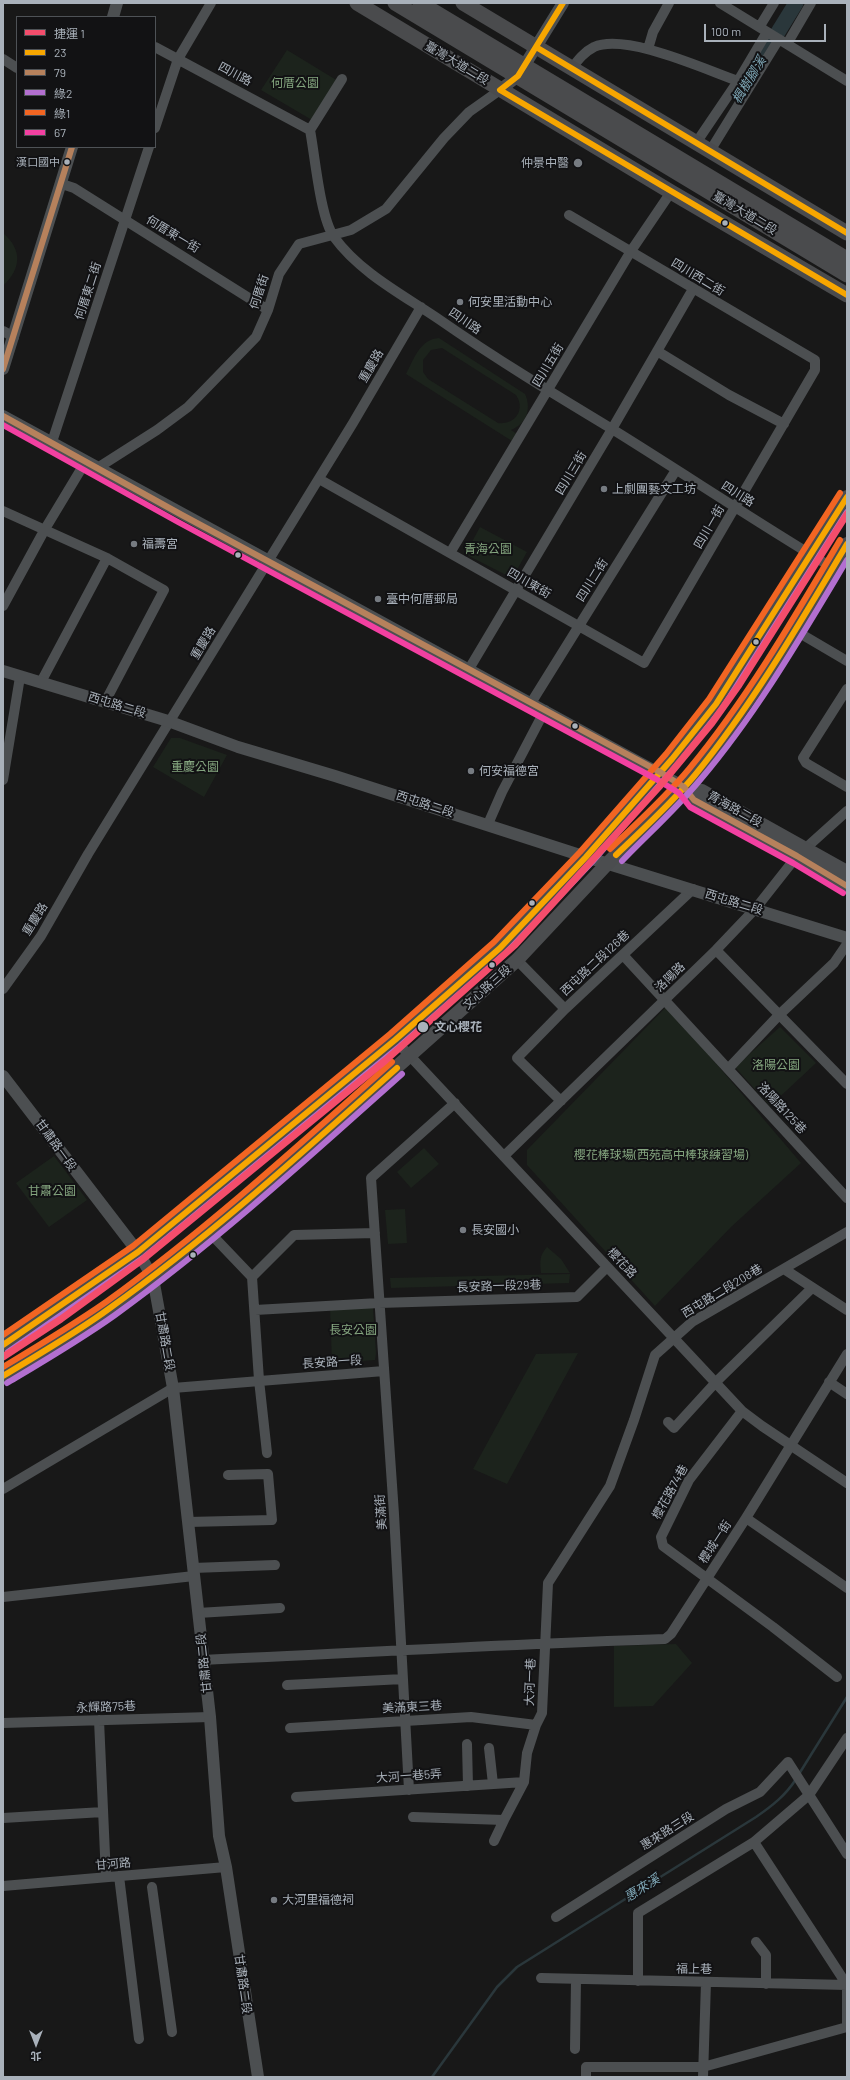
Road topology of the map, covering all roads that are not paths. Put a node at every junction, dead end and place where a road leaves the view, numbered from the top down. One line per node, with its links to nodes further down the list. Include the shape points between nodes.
1 (117, 3): 12 (street)
2 (211, 3): 19 (street)
3 (356, 3): 26 (main road, 臺灣大道二段)
4 (396, 3): 22 (main road, 臺灣大道二段)
5 (420, 3): 22 (main road, 臺灣大道二段)
6 (463, 3): 15 (main road)
7 (563, 3): 15 (street)
8 (669, 3): 17 (street, via 653,32)
9 (720, 3): 13 (street)
10 (774, 3): 13 (street)
11 (811, 3): 14 (street)
12 (113, 16)
13 (763, 29): 14 (street); 24 (street)
14 (783, 42): 25 (street); 32 (street)
15 (536, 47): 21 (main road); 22 (street)
16 (156, 48): 19 (street, 四川路)
17 (648, 49): 21 (street, via 620,43 594,47 584,53); 24 (street)
18 (3, 59): 20 (street)
19 (178, 59): 27 (street); 28 (street, 四川路)
20 (16, 67)
21 (572, 68): 29 (main road)
22 (522, 71): 26 (street); 40 (main road, 臺灣大道二段); 41 (main road, 臺灣大道二段)
23 (342, 79): 28 (street)
24 (738, 81): 29 (street)
25 (847, 81)
26 (500, 90): 34 (main road, 臺灣大道二段); 38 (street, 何厝街, via 469,112 444,138 386,209 351,230)
27 (156, 125)
28 (310, 130): 38 (street, 四川路, via 326,220)
29 (696, 143): 32 (main road)
30 (72, 148): 33 (street)
31 (149, 148): 36 (street, 何厝東二街)
32 (710, 151): 37 (main road)
33 (62, 184): 36 (street, 何厝東一街, via 74,188); 47 (street)
34 (671, 192): 39 (street, 四川五街); 43 (main road, 臺灣大道二段)
35 (569, 215): 39 (street, 四川西二街)
36 (124, 220): 45 (street, 何厝東一街); 55 (street, 何厝東二街)
37 (847, 234)
38 (333, 235): 44 (street, 四川路, via 363,266); 45 (street, 何厝街, via 299,244 278,274)
39 (631, 251): 42 (street, 四川西二街); 51 (street, 四川五街)
40 (847, 259)
41 (847, 275)
42 (693, 289): 48 (street, 四川三街); 49 (street, 四川西二街)
43 (847, 295)
44 (421, 307): 51 (street, 四川路); 59 (street, 重慶路)
45 (268, 310): 57 (street, 何厝街, via 256,337 188,407)
46 (3, 331): 47 (street)
47 (14, 337): 50 (street)
48 (657, 351): 53 (street, via 728,395); 54 (street, 四川三街)
49 (815, 360): 53 (street, 四川一街, via 815,370)
50 (3, 369)
51 (548, 391): 54 (street, 四川路); 65 (street, 四川五街)
52 (3, 416): 55 (street)
53 (784, 424): 61 (street, 四川一街)
54 (612, 429): 58 (street, 四川路); 70 (street, 四川三街)
55 (52, 442): 56 (street)
56 (86, 461): 57 (street); 63 (street)
57 (99, 468): 68 (street)
58 (676, 470): 61 (street, 四川路); 73 (street, 四川二街)
59 (319, 479): 65 (street, 四川東街); 68 (street, 重慶路)
60 (847, 497): 66 (main road, 文心路三段)
61 (735, 508): 66 (street, 四川路); 76 (street, 四川一街)
62 (3, 511): 63 (street)
63 (45, 529): 67 (street); 71 (street)
64 (847, 544): 69 (main road, 文心路三段)
65 (450, 553): 70 (street, 四川東街)
66 (812, 555): 69 (street, 四川路); 86 (main road, 文心路三段, via 716,704)
67 (106, 558): 80 (street); 82 (street, via 164,590)
68 (267, 560): 77 (street); 85 (street, 重慶路)
69 (833, 568): 74 (main road, 文心路三段)
70 (516, 591): 73 (street, 四川東街); 77 (street, 四川三街)
71 (6, 592): 72 (street)
72 (3, 606)
73 (578, 626): 76 (street, 四川東街); 83 (street, 四川二街)
74 (796, 631): 75 (street); 88 (main road, 文心路三段, via 704,763)
75 (847, 662)
76 (644, 663)
77 (469, 669): 83 (street)
78 (3, 671): 79 (street, 西屯路二段)
79 (20, 677): 80 (street, 西屯路二段); 87 (street)
80 (41, 682): 82 (street, 西屯路二段)
81 (847, 689): 89 (street, via 803,758 806,763)
82 (105, 702): 85 (street, 西屯路二段)
83 (531, 703): 84 (street)
84 (545, 710): 86 (street); 91 (street)
85 (168, 721): 91 (street, 西屯路二段, via 238,747); 104 (street, 重慶路, via 41,936)
86 (660, 772): 88 (street); 93 (main road, 文心路三段)
87 (3, 780)
88 (684, 787): 92 (main road, 青海路二段, via 694,800); 94 (main road, 文心路三段)
89 (847, 787)
90 (847, 812): 92 (street, 洛陽路)
91 (488, 824): 93 (street, 西屯路二段)
92 (801, 851): 95 (main road, 青海路二段); 96 (main road, 青海路二段); 98 (street, 洛陽路)
93 (586, 857): 94 (street, 西屯路二段); 108 (main road, 文心路三段, via 500,948)
94 (607, 864): 97 (street, 西屯路二段); 103 (main road, 文心路三段)
95 (847, 872)
96 (847, 886)
97 (693, 889): 98 (street, 西屯路二段); 102 (street, 西屯路二段126巷)
98 (756, 908): 99 (street, 西屯路二段); 101 (street, 洛陽路)
99 (847, 938)
100 (847, 944): 107 (street, via 834,963)
101 (716, 950): 105 (street, 洛陽路); 107 (street)
102 (623, 955): 105 (street, 洛陽路125巷); 106 (street, 西屯路二段126巷)
103 (517, 960): 106 (street); 109 (main road, 文心路三段)
104 (3, 989)
105 (665, 1000): 110 (street, 洛陽路125巷); 113 (street, 洛陽路)
106 (565, 1010): 113 (street, 西屯路二段126巷, via 517,1058)
107 (779, 1015): 110 (street); 112 (street)
108 (394, 1040): 109 (street, 櫻花路); 120 (main road, 文心路三段)
109 (410, 1056): 114 (street, 櫻花路); 118 (main road, 文心路三段)
110 (728, 1069): 116 (street, 洛陽路125巷)
111 (3, 1076): 120 (street, 甘肅路一段)
112 (847, 1083)
113 (561, 1101): 115 (street, 洛陽路)
114 (455, 1103): 115 (street, 櫻花路); 119 (street, via 371,1178)
115 (504, 1156): 121 (street, 櫻花路)
116 (847, 1198)
117 (847, 1232): 122 (street, 西屯路二段208巷)
118 (210, 1233): 123 (street); 124 (main road, 文心路三段)
119 (375, 1233): 123 (street, via 294,1235); 126 (street)
120 (138, 1252): 124 (street, 甘肅路二段); 130 (main road, 文心路三段)
121 (607, 1267): 126 (street, 長安路一段29巷, via 577,1297); 129 (street, 櫻花路)
122 (784, 1269): 125 (street); 129 (street, 西屯路二段208巷, via 692,1322)
123 (252, 1277): 127 (street)
124 (153, 1278): 133 (main road, 文心路三段, via 39,1356); 137 (street, 甘肅路二段)
125 (812, 1288): 128 (street); 135 (street)
126 (379, 1303): 127 (street, 長安路一段29巷); 132 (street)
127 (254, 1310): 134 (street)
128 (847, 1310)
129 (674, 1338): 135 (street, 櫻花路); 146 (street, 西屯路二段208巷, via 655,1355 610,1486)
130 (3, 1345)
131 (847, 1354): 136 (street, 櫻城一街)
132 (384, 1371): 134 (street, 長安路一段); 157 (street, 美滿街)
133 (3, 1376)
134 (259, 1380): 137 (street, 長安路一段); 142 (street)
135 (716, 1382): 139 (street, 櫻花路); 140 (street, via 674,1428)
136 (829, 1382): 138 (street); 141 (street, 櫻城一街)
137 (173, 1388): 145 (street, 長安路一段); 148 (street, 甘肅路二段)
138 (847, 1394)
139 (742, 1411): 141 (street, 櫻花路); 151 (street, 櫻花路74巷, via 689,1480 661,1537 663,1546)
140 (668, 1422)
141 (790, 1444): 144 (street, 櫻花路); 147 (street, 櫻城一街)
142 (267, 1453)
143 (228, 1476): 148 (street, via 268,1474 272,1520)
144 (847, 1483)
145 (3, 1488)
146 (597, 1509): 156 (street, 大河一巷, via 548,1583)
147 (746, 1518): 151 (street, 櫻城一街); 152 (street)
148 (188, 1522): 150 (street, 甘肅路二段)
149 (275, 1565): 150 (street)
150 (194, 1572): 153 (street); 155 (street, 甘肅路二段)
151 (706, 1578): 156 (street, 櫻城一街, via 671,1634 665,1639); 159 (street, 櫻花路74巷)
152 (847, 1588)
153 (3, 1597)
154 (280, 1608): 155 (street)
155 (198, 1613): 158 (street, 甘肅路二段)
156 (544, 1643): 157 (street); 166 (street, 大河一巷, via 542,1712)
157 (402, 1651): 158 (street); 160 (street, 美滿街)
158 (203, 1660): 162 (street, 甘肅路二段)
159 (837, 1677)
160 (404, 1679): 161 (street); 164 (street, 美滿街)
161 (287, 1685)
162 (210, 1717): 163 (street, 永輝路75巷); 184 (street, 甘肅路二段, via 219,1836)
163 (99, 1720): 165 (street, 永輝路75巷); 177 (street)
164 (406, 1720): 166 (street, 美滿東三巷, via 471,1717); 167 (street, 美滿東三巷); 174 (street, 美滿街)
165 (3, 1723)
166 (536, 1725): 171 (street, 大河一巷, via 528,1753)
167 (290, 1728)
168 (847, 1738): 175 (street)
169 (467, 1744): 173 (street)
170 (489, 1748): 172 (street)
171 (524, 1782): 172 (street, 大河一巷5弄); 180 (street, 大河一巷)
172 (493, 1784): 173 (street, 大河一巷5弄)
173 (468, 1786): 174 (street, 大河一巷5弄)
174 (409, 1790): 176 (street, 大河一巷5弄)
175 (809, 1794): 182 (street); 183 (street); 189 (street, 惠來路三段, via 788,1762 760,1792 726,1809)
176 (296, 1797)
177 (103, 1812): 179 (street); 186 (street)
178 (413, 1817): 180 (street)
179 (3, 1818)
180 (504, 1820): 181 (street, 大河一巷)
181 (494, 1841)
182 (754, 1842): 193 (street, via 638,1913); 196 (street)
183 (847, 1854)
184 (226, 1867): 185 (street, 甘河路); 203 (street, 甘肅路二段)
185 (119, 1876): 186 (street, 甘河路); 199 (street)
186 (106, 1877): 187 (street, 甘河路)
187 (3, 1886)
188 (152, 1887): 198 (street)
189 (556, 1917)
190 (756, 1942): 195 (street, via 766,1955)
191 (540, 1978): 192 (street, 福上巷)
192 (576, 1980): 193 (street, 福上巷); 200 (street)
193 (638, 1981): 194 (street, 福上巷)
194 (706, 1982): 195 (street, 福上巷); 202 (street)
195 (766, 1984): 196 (street, 福上巷)
196 (847, 1985): 197 (street)
197 (847, 2027): 202 (street)
198 (172, 2032)
199 (139, 2039)
200 (575, 2049)
201 (651, 2072): 202 (street); 204 (street, via 586,2068)
202 (703, 2072)
203 (258, 2077)
204 (586, 2077)

